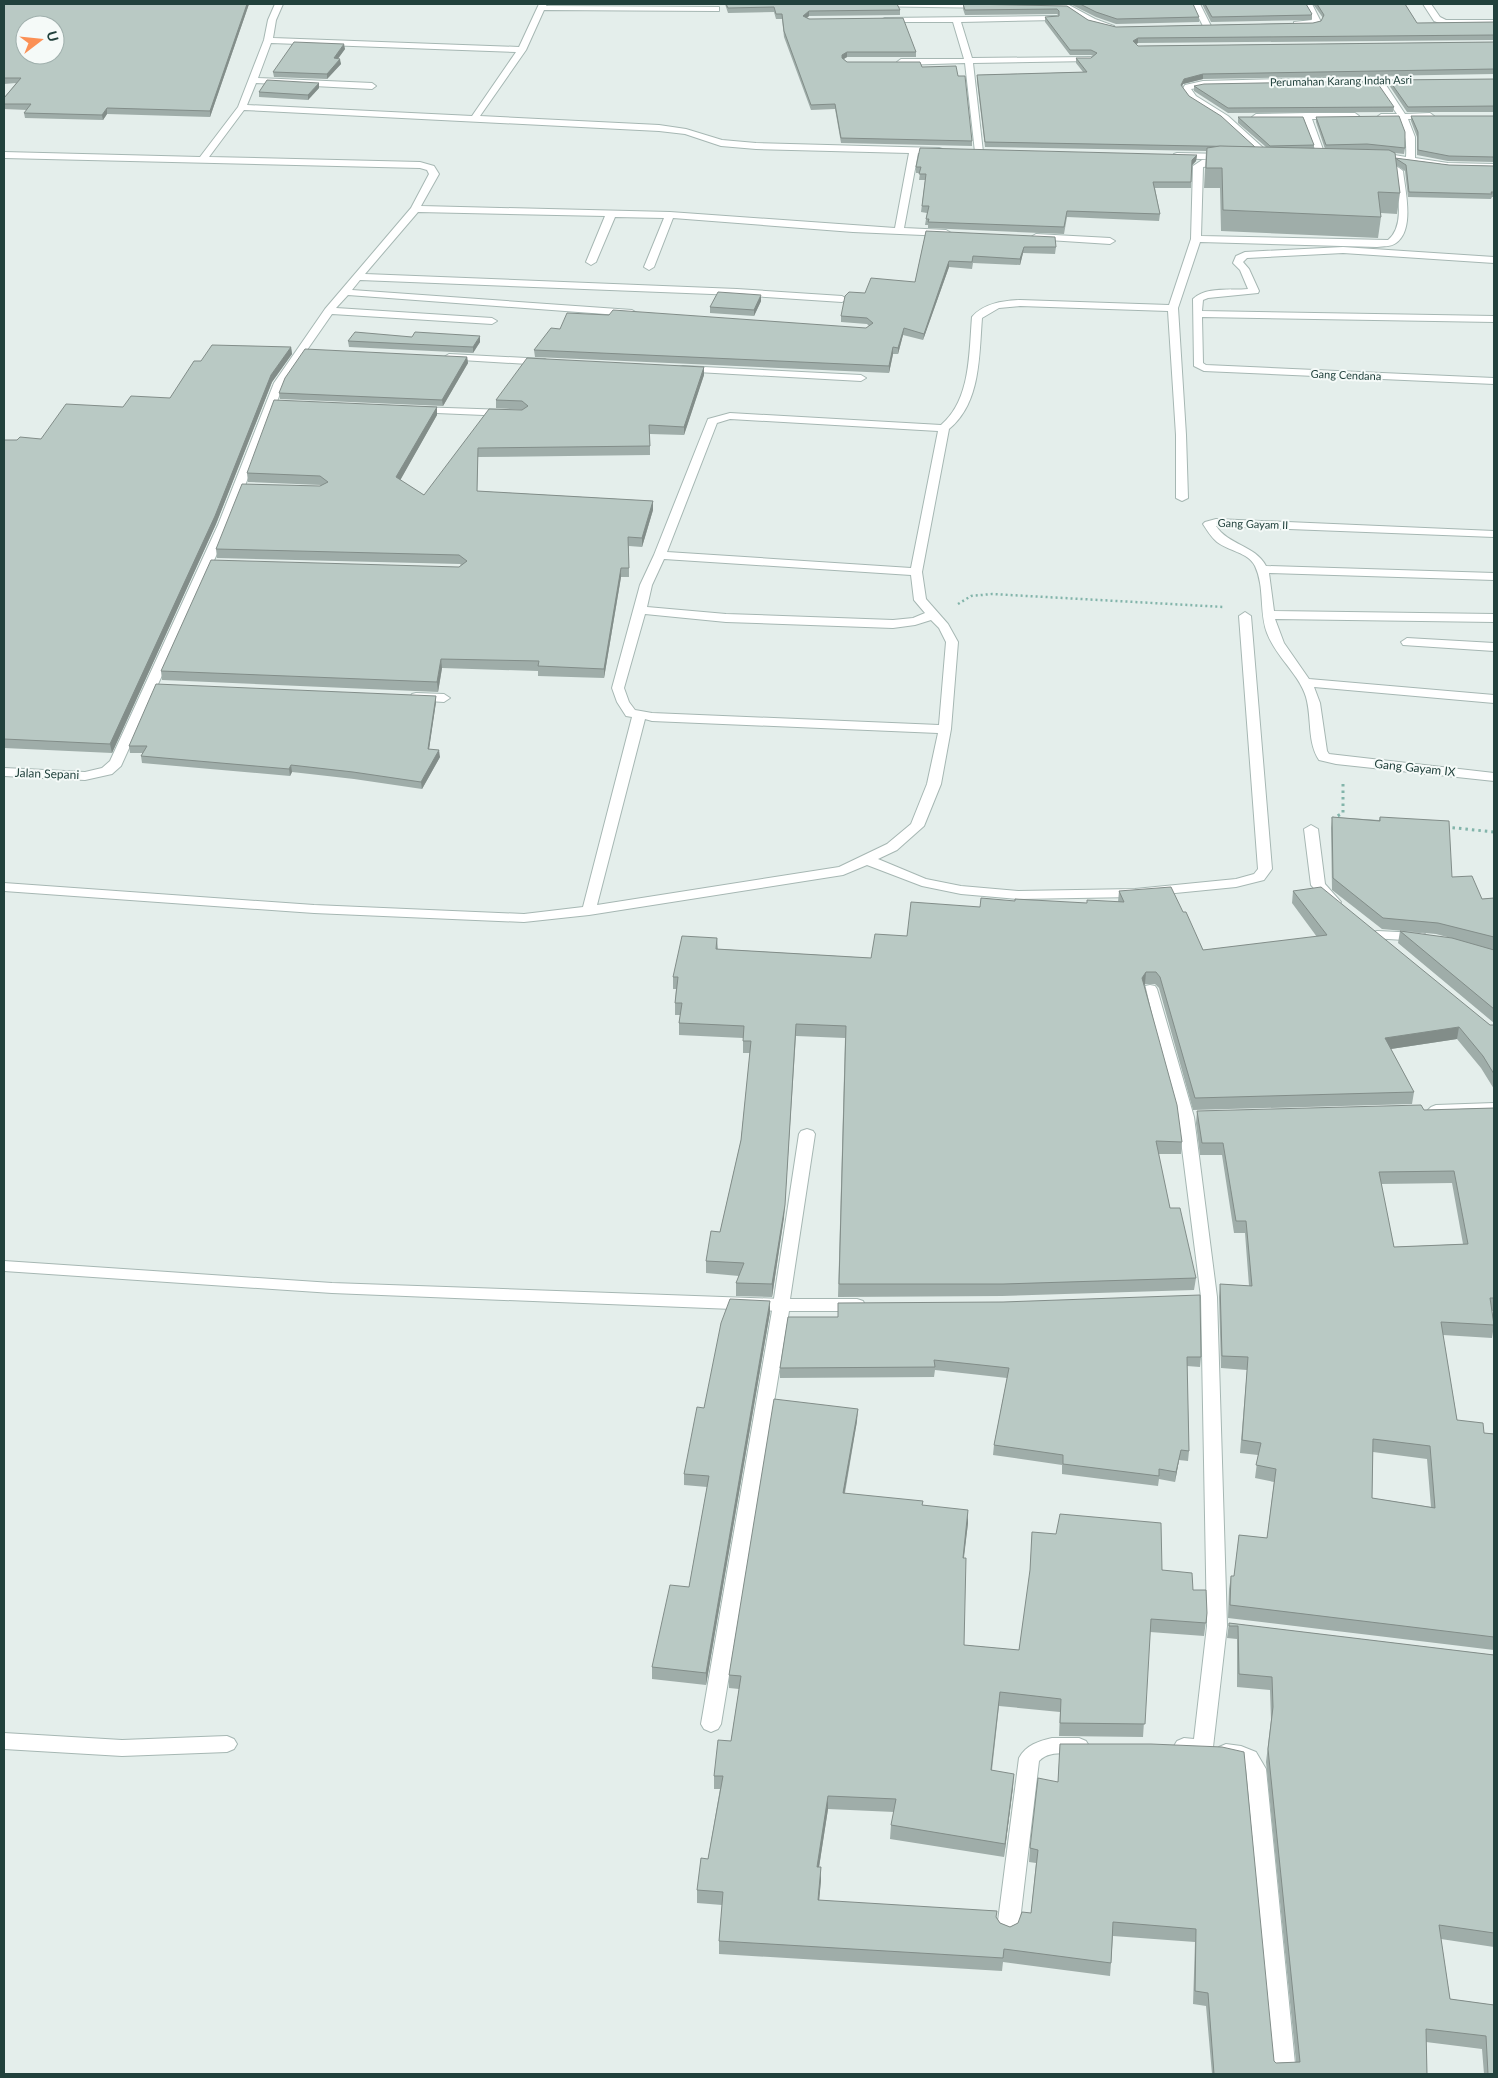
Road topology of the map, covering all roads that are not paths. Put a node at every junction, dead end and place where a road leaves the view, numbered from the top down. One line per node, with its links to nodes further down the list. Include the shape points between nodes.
1 (279, 4): 19 (street)
2 (857, 4): 3 (street)
3 (956, 4): 7 (street)
4 (1196, 4): 16 (street)
5 (1308, 4): 14 (street, via 1318,22)
6 (1427, 4): 13 (street, via 1437,19 1444,22)
7 (1069, 5): 18 (street, via 1092,20)
8 (543, 6): 9 (street); 20 (street)
9 (716, 9)
10 (1054, 18): 12 (street)
11 (878, 20): 12 (street)
12 (957, 20): 23 (street)
13 (1494, 22)
14 (1284, 24)
15 (1198, 26): 16 (street)
16 (1207, 26): 17 (street)
17 (1217, 26)
18 (1116, 28)
19 (268, 40): 20 (street); 25 (street)
20 (522, 50): 33 (street)
21 (1091, 60): 23 (street)
22 (887, 62): 23 (street)
23 (968, 62): 36 (street, via 974,152)
24 (1417, 79): 26 (street, Perumahan Karang Indah Asri)
25 (252, 80): 27 (street); 28 (street)
26 (1378, 80): 31 (street); 32 (street, Perumahan Karang Indah Asri, via 1188,87 1186,90 1193,98)
27 (372, 86)
28 (242, 106): 33 (street); 42 (street)
29 (1307, 116): 31 (street); 32 (street); 41 (street)
30 (1444, 116): 31 (street)
31 (1405, 117): 40 (street, via 1412,150)
32 (1225, 118): 43 (street, via 1273,159)
33 (474, 119): 34 (street, via 660,128 686,132 721,144)
34 (914, 150): 35 (street); 49 (street)
35 (951, 151)
36 (988, 152)
37 (1366, 154): 40 (street)
38 (4, 155): 42 (street)
39 (1165, 156): 52 (street, via 1235,160 1198,166)
40 (1410, 158): 45 (street, via 1448,166)
41 (1320, 159)
42 (202, 160): 46 (street, via 420,165 430,168 434,174)
43 (1253, 160)
44 (1372, 166): 52 (street, via 1389,166 1398,171 1404,216 1394,240 1377,244)
45 (1494, 167)
46 (415, 209): 47 (street); 57 (street)
47 (611, 214): 48 (street); 55 (street)
48 (670, 215): 49 (street); 56 (street)
49 (899, 231): 50 (street)
50 (956, 234)
51 (1023, 237): 53 (street)
52 (1196, 239): 60 (street)
53 (1110, 241)
54 (1494, 260): 63 (street, via 1343,250 1245,255 1238,258 1238,263 1254,291 1200,298)
55 (591, 262)
56 (649, 267)
57 (357, 277): 58 (street); 59 (street)
58 (344, 292): 61 (street); 62 (street)
59 (842, 299)
60 (1174, 308): 73 (street, via 1020,303 984,310 978,316 964,401 956,417); 74 (street)
61 (328, 311): 65 (street); 93 (street, Jalan Sepani, via 307,350 279,383 276,404 224,525 212,563 157,685 116,763 108,770 73,776)
62 (647, 314)
63 (1197, 314): 64 (street); 70 (street, Gang Cendana, via 1198,364 1204,368)
64 (1494, 319)
65 (492, 321)
66 (442, 357): 67 (street)
67 (552, 362)
68 (672, 369): 69 (street)
69 (861, 378)
70 (1494, 381)
71 (406, 409): 72 (street)
72 (522, 414)
73 (944, 428): 76 (street, via 730,416 712,421); 78 (street)
74 (1182, 498)
75 (1494, 534): 77 (street, Gang Gayam II, via 1209,524 1224,544 1253,557)
76 (660, 555): 78 (street); 80 (street, via 646,585)
77 (1262, 569): 79 (street); 82 (street)
78 (916, 572): 81 (street, via 920,600)
79 (1494, 576)
80 (640, 610): 81 (street, via 726,618 893,624); 91 (street, via 618,688 631,713)
81 (932, 615): 92 (street, via 952,642)
82 (1268, 615): 84 (street); 87 (street, via 1273,638)
83 (1245, 616): 96 (street, via 1265,869 1259,877 1236,883 1135,893 1018,895 961,890 922,882)
84 (1494, 618)
85 (1406, 642): 86 (street)
86 (1494, 647)
87 (1304, 682): 90 (street); 94 (street, Gang Gayam IX, via 1311,695 1320,751 1324,757)
88 (405, 697): 89 (street)
89 (444, 698)
90 (1494, 699)
91 (639, 716): 92 (street); 98 (street)
92 (945, 729): 96 (street, via 934,784 917,826 892,847)
93 (4, 772)
94 (1494, 777)
95 (1311, 829): 99 (street, via 1318,885)
96 (868, 860): 98 (street, via 843,871)
97 (4, 887): 98 (street, via 314,909 524,918)
98 (589, 911)
99 (1348, 912)
100 (1431, 939): 101 (street, via 1373,932)
101 (1391, 947)
102 (1150, 989): 105 (street)
103 (1494, 1108): 104 (street)
104 (1425, 1110)
105 (1186, 1117): 106 (street); 109 (street)
106 (1206, 1117)
107 (807, 1134): 112 (street)
108 (4, 1266): 112 (street, via 332,1288)
109 (1209, 1296): 110 (street); 113 (street)
110 (1189, 1297)
111 (877, 1305): 112 (street)
112 (781, 1306): 115 (street)
113 (1217, 1626): 114 (street); 120 (street)
114 (1237, 1628)
115 (711, 1724)
116 (4, 1741): 117 (street, via 122,1748)
117 (228, 1744)
118 (1096, 1746): 121 (street, via 1048,1746 1037,1749 1029,1758)
119 (1162, 1746): 120 (street)
120 (1203, 1747): 122 (street, via 1250,1756 1254,1762)
121 (1008, 1929)
122 (1285, 2074)

